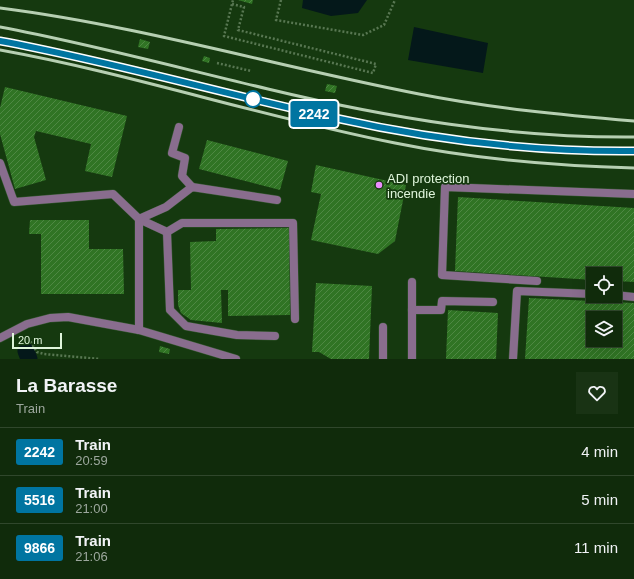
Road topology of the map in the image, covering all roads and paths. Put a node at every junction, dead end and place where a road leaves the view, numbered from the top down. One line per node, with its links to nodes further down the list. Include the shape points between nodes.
1 (281, 0): 2 (path, via 276,20 363,35 384,25)
2 (395, 0)
3 (233, 2): 3 (path, via 244,6 238,30 376,64 373,73 224,36)
4 (218, 63): 5 (path)
5 (250, 71)
6 (179, 127): 8 (street, via 172,153 185,158 182,176)
7 (0, 163): 11 (street, via 14,202 113,194)
8 (192, 187): 10 (street); 11 (street, via 166,207)
9 (634, 194): 13 (street, via 445,187 442,275)
10 (277, 200)
11 (138, 219): 12 (street); 22 (street)
12 (167, 232): 20 (street, via 182,223 293,223); 23 (street, via 170,310 186,326 237,335)
13 (537, 281)
14 (412, 282): 19 (street)
15 (586, 294): 30 (street, via 518,291)
16 (622, 296): 17 (street)
17 (634, 297)
18 (492, 302): 19 (street, via 442,301 440,310)
19 (412, 310): 29 (street)
20 (295, 319)
21 (383, 327): 28 (street)
22 (139, 330): 24 (street, via 68,317 50,318 27,324); 27 (street)
23 (275, 336)
24 (0, 338)
25 (22, 340): 26 (path, via 29,339 37,352 44,354)
26 (100, 359)
27 (236, 359)
28 (383, 359)
29 (412, 359)
30 (514, 359)

